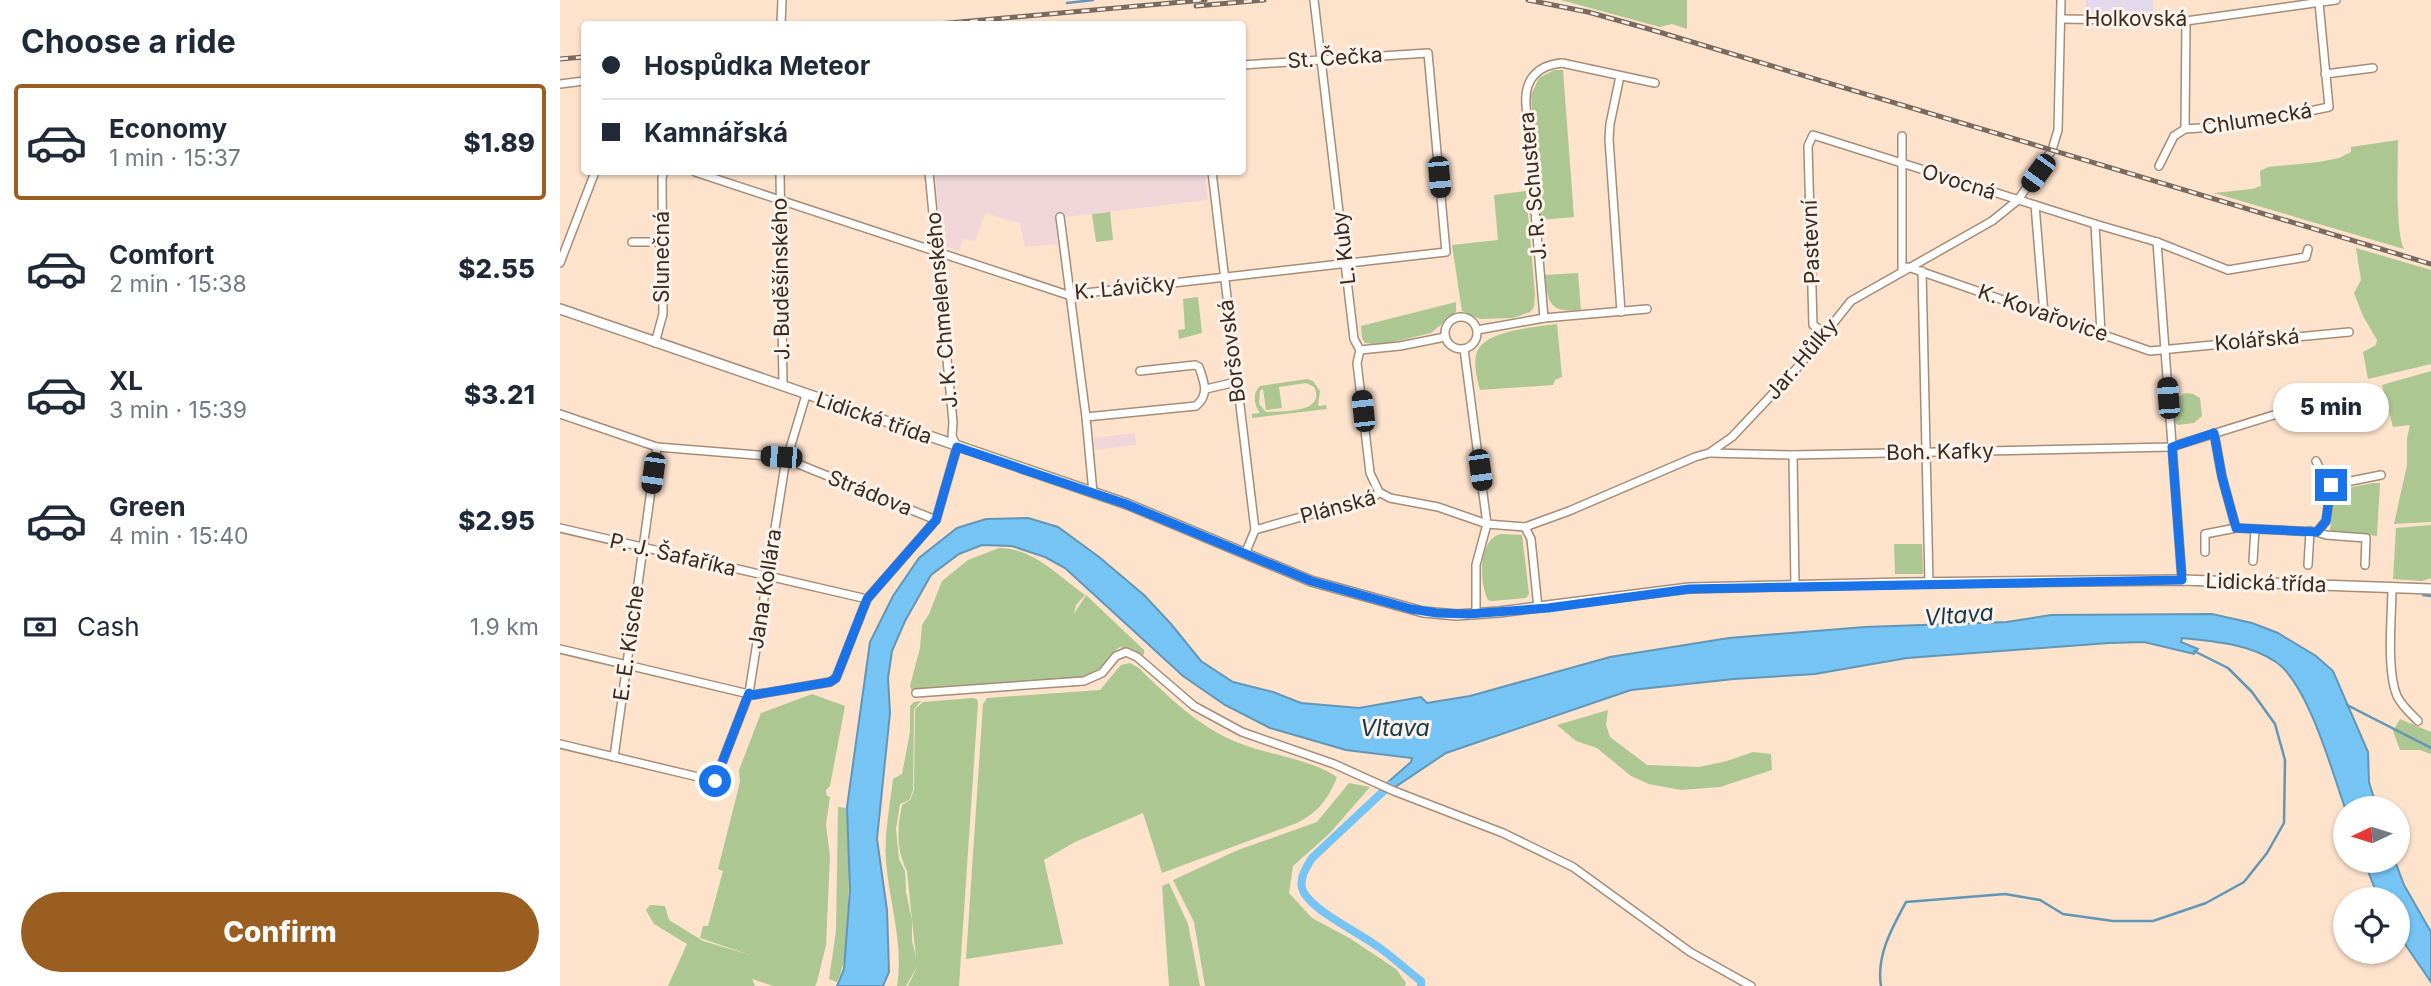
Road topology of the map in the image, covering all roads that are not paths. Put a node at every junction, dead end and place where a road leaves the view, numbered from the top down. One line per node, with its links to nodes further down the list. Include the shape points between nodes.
1 (782, 0): 7 (street)
2 (1314, 0): 9 (street, L. Kuby)
3 (2061, 0): 6 (street)
4 (2336, 0): 5 (street, Holkovská)
5 (2319, 3): 8 (street, Holkovská); 12 (street)
6 (2061, 19): 8 (street, Holkovská); 29 (street, Jar. Hůlky, via 2059,117 2052,150)
7 (781, 21)
8 (2186, 21): 17 (street)
9 (1321, 58): 10 (street, St. Čečka); 38 (street, St. Čečka, via 1428,52); 40 (street, L. Kuby)
10 (1246, 65)
11 (2374, 68): 12 (street)
12 (2325, 75): 17 (street, Chlumecká, via 2329,107 2243,125)
13 (1620, 76): 15 (street); 47 (street, via 1609,139); 49 (street, J. R. Schustera, via 1549,64 1529,80 1525,92)
14 (581, 82): 16 (street)
15 (1655, 83)
16 (560, 84)
17 (2185, 129): 21 (street, via 2174,136)
18 (1902, 136): 20 (street)
19 (1808, 146): 20 (street, Ovocná, via 1813,135); 51 (street, Pastevní, via 1813,324)
20 (1902, 165): 29 (street, Ovocná); 41 (street)
21 (2159, 166)
22 (594, 175): 39 (street)
23 (664, 175): 34 (street, Slunečná)
24 (704, 175): 28 (street, K. Lávičky)
25 (780, 175): 28 (street, J. Buděšínského)
26 (929, 175): 37 (street, J. K. Chmelenského)
27 (1212, 175): 43 (street, Boršovská)
28 (780, 199): 37 (street, K. Lávičky); 61 (street, J. Buděšínského)
29 (2018, 200): 30 (street, Ovocná); 41 (street, Jar. Hůlky, via 1992,221)
30 (2035, 205): 32 (street, Ovocná); 48 (street)
31 (1060, 217): 44 (street)
32 (2095, 224): 35 (street, Ovocná); 53 (street)
33 (632, 242): 34 (street)
34 (663, 242): 55 (street, Slunečná, via 663,314)
35 (2157, 242): 36 (street, Ovocná, via 2228,270 2306,257); 57 (street)
36 (2308, 249)
37 (936, 251): 44 (street, K. Lávičky); 69 (street, J. K. Chmelenského, via 952,436)
38 (1446, 252): 40 (street, K. Lávičky)
39 (560, 262)
40 (1346, 263): 43 (street, K. Lávičky); 58 (street, L. Kuby, via 1354,339)
41 (1905, 268): 42 (street, K. Kovařovice); 51 (street, Jar. Hůlky, via 1851,302)
42 (1922, 271): 48 (street, K. Kovařovice); 72 (street)
43 (1224, 278): 44 (street, K. Lávičky); 60 (street, Boršovská)
44 (1068, 295): 66 (street)
45 (560, 309): 55 (street, Lidická třída)
46 (1647, 309): 47 (street)
47 (1621, 312): 49 (street)
48 (2044, 314): 53 (street, K. Kovařovice)
49 (1544, 318): 50 (street)
50 (1477, 330): 54 (street, via 1471,320 1459,317 1448,324); 56 (street, via 1475,342)
51 (1824, 332): 71 (street, Jar. Hůlky, via 1732,438)
52 (2349, 332): 57 (street, Kolářská)
53 (2101, 333): 57 (street, K. Kovařovice, via 2150,351)
54 (1446, 337): 56 (street, via 1452,347); 58 (street)
55 (656, 343): 61 (street, Lidická třída)
56 (1464, 349): 81 (street)
57 (2164, 349): 70 (street)
58 (1360, 350): 78 (street, L. Kuby, via 1357,363 1368,463)
59 (1140, 371): 62 (street, via 1195,365)
60 (1236, 383): 62 (street); 86 (street, Boršovská)
61 (783, 386): 64 (street, Lidická třída)
62 (1206, 389): 66 (street, via 1196,406)
63 (2354, 390): 67 (street, Boh. Kafky)
64 (806, 395): 69 (street, Lidická třída); 74 (street, Jana Kollára)
65 (560, 414): 68 (street, Strádova)
66 (1086, 417): 79 (street)
67 (2214, 433): 70 (street, Boh. Kafky); 84 (street)
68 (657, 447): 74 (street, Strádova); 88 (street, E. E. Kische)
69 (957, 447): 79 (street, Lidická třída); 80 (street)
70 (2172, 447): 72 (street, Boh. Kafky); 95 (street)
71 (1709, 453): 73 (street, Boh. Kafky); 82 (street, Jar. Hůlky)
72 (1926, 453): 73 (street, Boh. Kafky); 96 (street)
73 (1793, 455): 97 (street)
74 (786, 459): 80 (street, Strádova); 94 (street, Jana Kollára)
75 (2316, 461): 77 (street)
76 (2381, 475): 77 (street)
77 (2331, 485): 87 (street, via 2326,521)
78 (1379, 492): 81 (street, Plánská); 86 (street, Plánská)
79 (1093, 493): 90 (street, Lidická třída)
80 (936, 520): 100 (street)
81 (1487, 524): 82 (street, Plánská); 102 (street, via 1476,565)
82 (1525, 527): 101 (street, via 1531,540)
83 (560, 528): 88 (street, P. J. Šafaříka)
84 (2236, 528): 85 (street); 89 (street, via 2205,534)
85 (2255, 529): 87 (street); 91 (street)
86 (1255, 530): 90 (street)
87 (2314, 531): 92 (street); 93 (street, via 2367,538)
88 (643, 548): 94 (street, P. J. Šafaříka); 104 (street, E. E. Kische)
89 (2205, 552)
90 (1245, 554): 102 (street, Lidická třída, via 1311,581 1399,606)
91 (2253, 561)
92 (2308, 565)
93 (2365, 565)
94 (767, 577): 100 (street, P. J. Šafaříka); 105 (street, Jana Kollára)
95 (2182, 580): 96 (street, Lidická třída); 98 (street, Lidická třída)
96 (1929, 583): 97 (street, Lidická třída)
97 (1795, 586): 101 (street, Lidická třída, via 1677,589)
98 (2392, 587): 99 (street, Lidická třída); 107 (street, via 2392,675 2397,695)
99 (2431, 589)
100 (867, 599): 105 (street, via 834,681)
101 (1538, 608): 102 (street, Lidická třída)
102 (1476, 614)
103 (560, 649): 104 (street)
104 (626, 664): 105 (street); 109 (street, E. E. Kische)
105 (749, 693): 109 (street, Jana Kollára, via 715,781)
106 (916, 694): 110 (street, via 1084,681 1102,673 1116,656 1126,652 1138,657 1194,706 1242,732 1334,764 1503,833 1573,867 1679,944)
107 (2418, 721)
108 (560, 744): 109 (street)
109 (614, 757)
110 (1751, 986)

